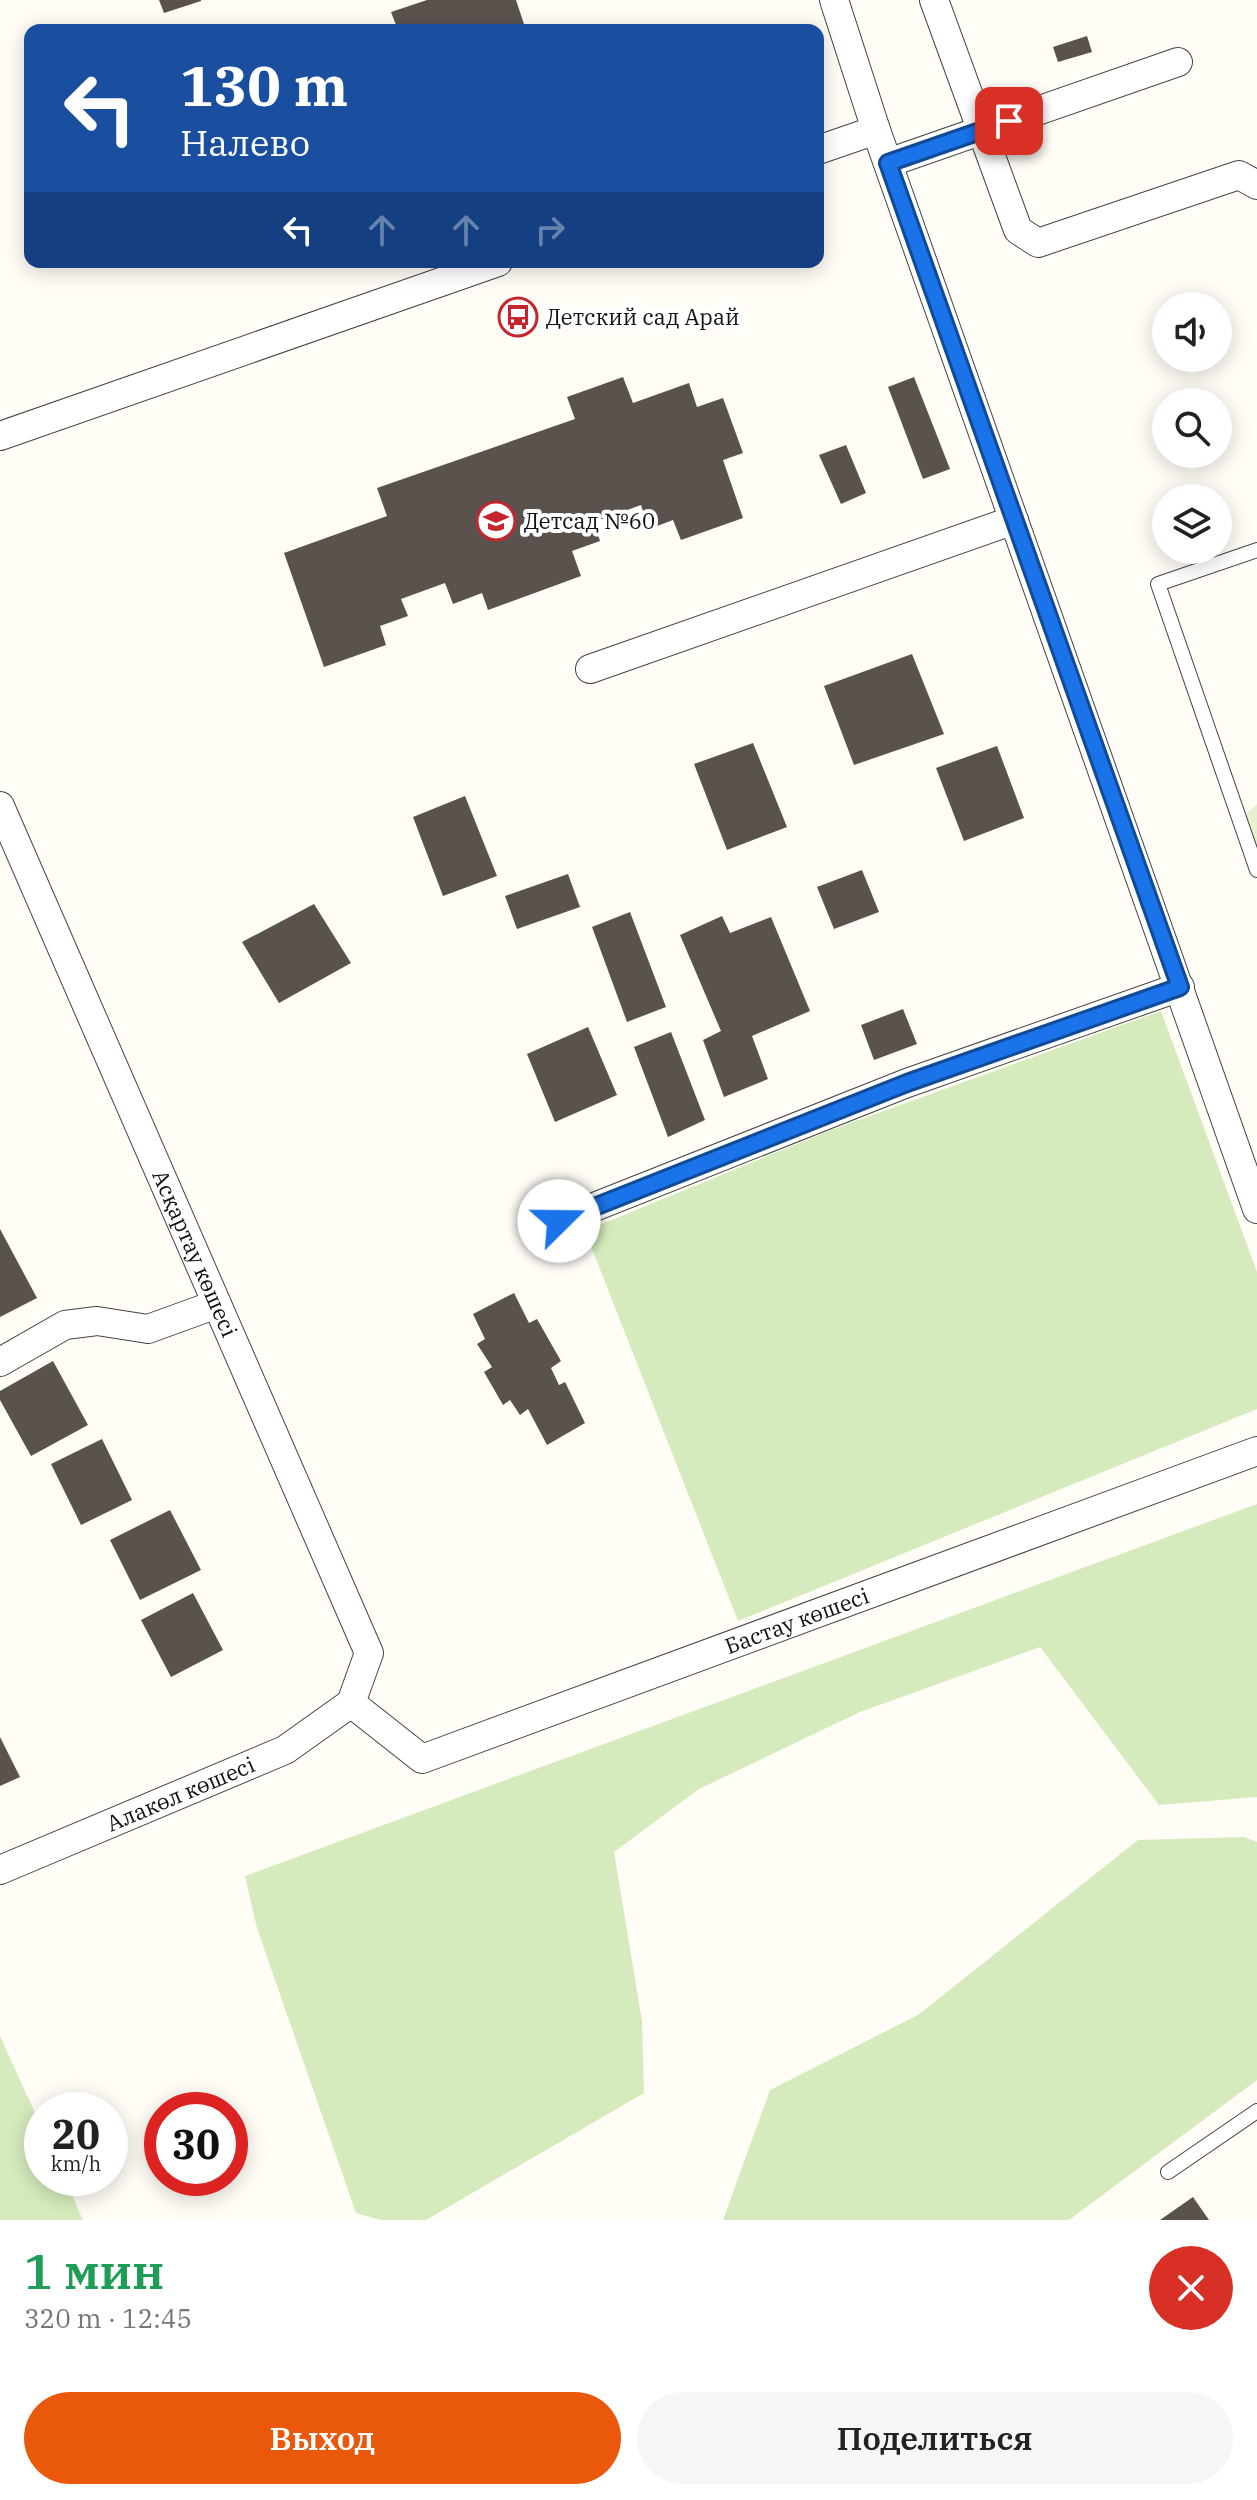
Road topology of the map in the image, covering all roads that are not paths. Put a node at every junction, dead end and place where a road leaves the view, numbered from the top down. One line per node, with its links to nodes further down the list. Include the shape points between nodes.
1 (834, 0): 4 (street)
2 (934, 0): 5 (street)
3 (1178, 62): 5 (street)
4 (876, 130): 6 (street); 7 (street)
5 (982, 131): 7 (street); 8 (street, via 1018,230 1038,243 1239,175)
6 (824, 148)
7 (888, 163): 11 (street)
8 (1257, 185)
9 (481, 268): 10 (street)
10 (0, 436)
11 (1014, 520): 13 (street); 16 (street)
12 (1257, 550): 15 (lane, via 1158,584)
13 (590, 669)
14 (0, 806): 19 (street, Асқартау көшесі)
15 (1257, 870)
16 (1180, 987): 17 (street); 18 (street, via 907,1083)
17 (1257, 1209)
18 (559, 1221)
19 (217, 1304): 20 (street, via 148,1329 97,1321 65,1325); 22 (street, Асқартау көшесі, via 369,1653)
20 (0, 1362)
21 (1257, 1451): 22 (street, Бастау көшесі, via 422,1759)
22 (351, 1703): 23 (street, Алакөл көшесі, via 285,1750)
23 (0, 1870)
24 (1257, 2111): 25 (lane)
25 (1168, 2172)

